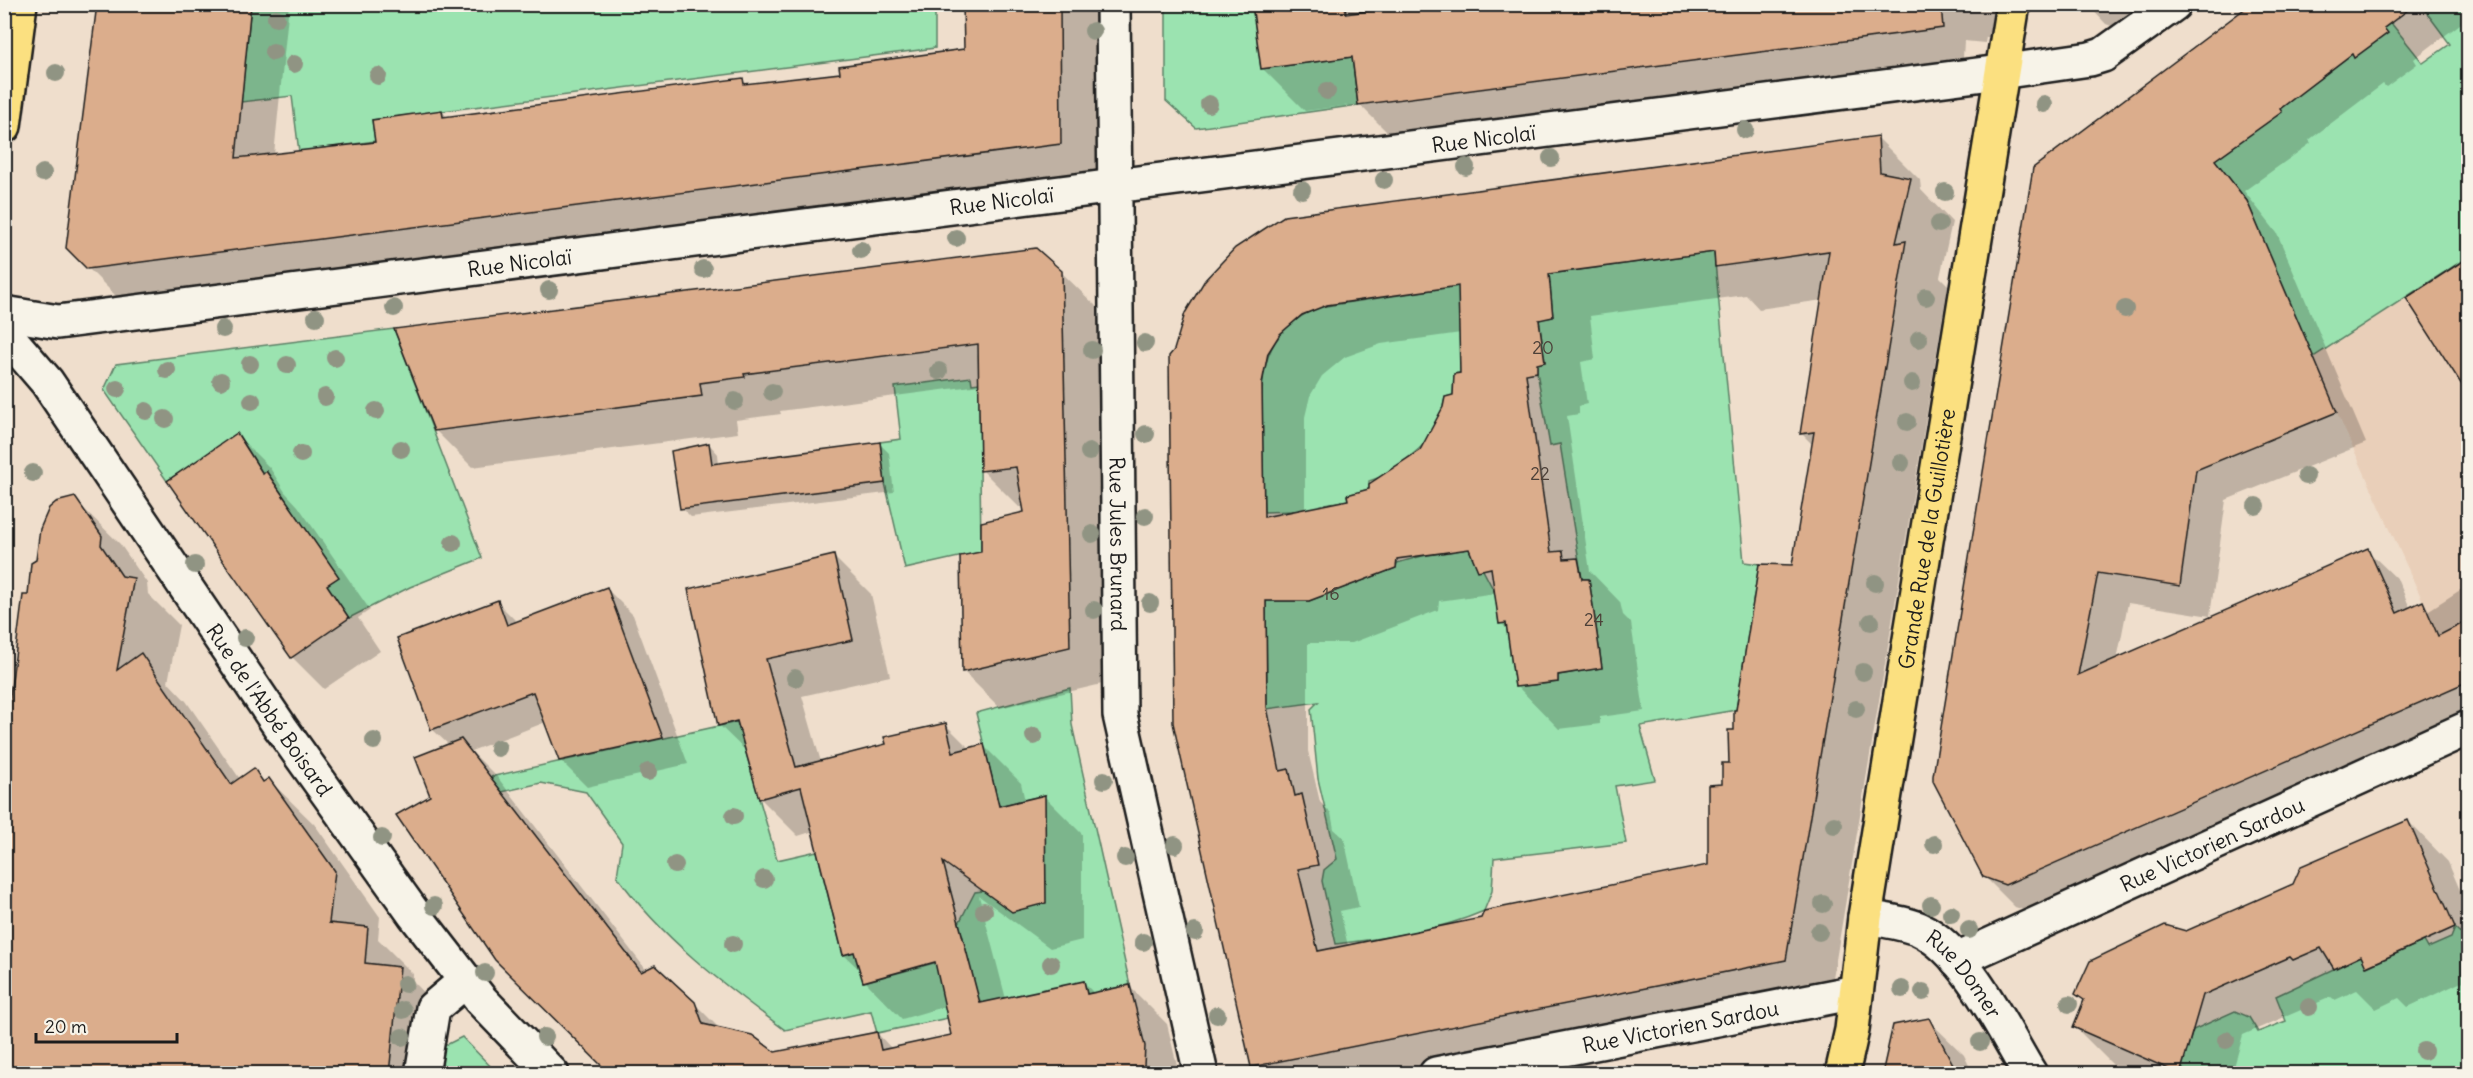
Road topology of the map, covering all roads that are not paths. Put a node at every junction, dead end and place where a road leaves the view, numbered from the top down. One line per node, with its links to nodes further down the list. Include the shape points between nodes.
1 (20, 4): 6 (main road)
2 (1113, 4): 7 (street, Rue Jules Brunard)
3 (2013, 4): 5 (main road, Grande Rue de la Guillotière)
4 (2174, 4): 5 (street, Rue Nicolaï, via 2103,55)
5 (2000, 72): 7 (street, Rue Nicolaï); 11 (main road, Grande Rue de la Guillotière)
6 (4, 126)
7 (1116, 188): 8 (street, Rue Nicolaï, via 58,322); 17 (street, Rue Jules Brunard, via 1120,714)
8 (4, 313)
9 (4, 332): 13 (street, Rue de l'Abbé Boisard, via 47,382 281,728)
10 (2469, 728): 12 (street, Rue Victorien Sardou)
11 (1865, 917): 12 (street, Rue Domer, via 1919,930); 14 (main road, Grande Rue de la Guillotière)
12 (1957, 960): 20 (street, Rue Domer)
13 (465, 981): 15 (street, via 433,1008); 16 (street, Rue de l'Abbé Boisard)
14 (1856, 992): 18 (street, Rue Victorien Sardou); 19 (main road, Grande Rue de la Guillotière)
15 (422, 1074)
16 (552, 1074)
17 (1201, 1074)
18 (1436, 1074)
19 (1842, 1074)
20 (2030, 1074)

